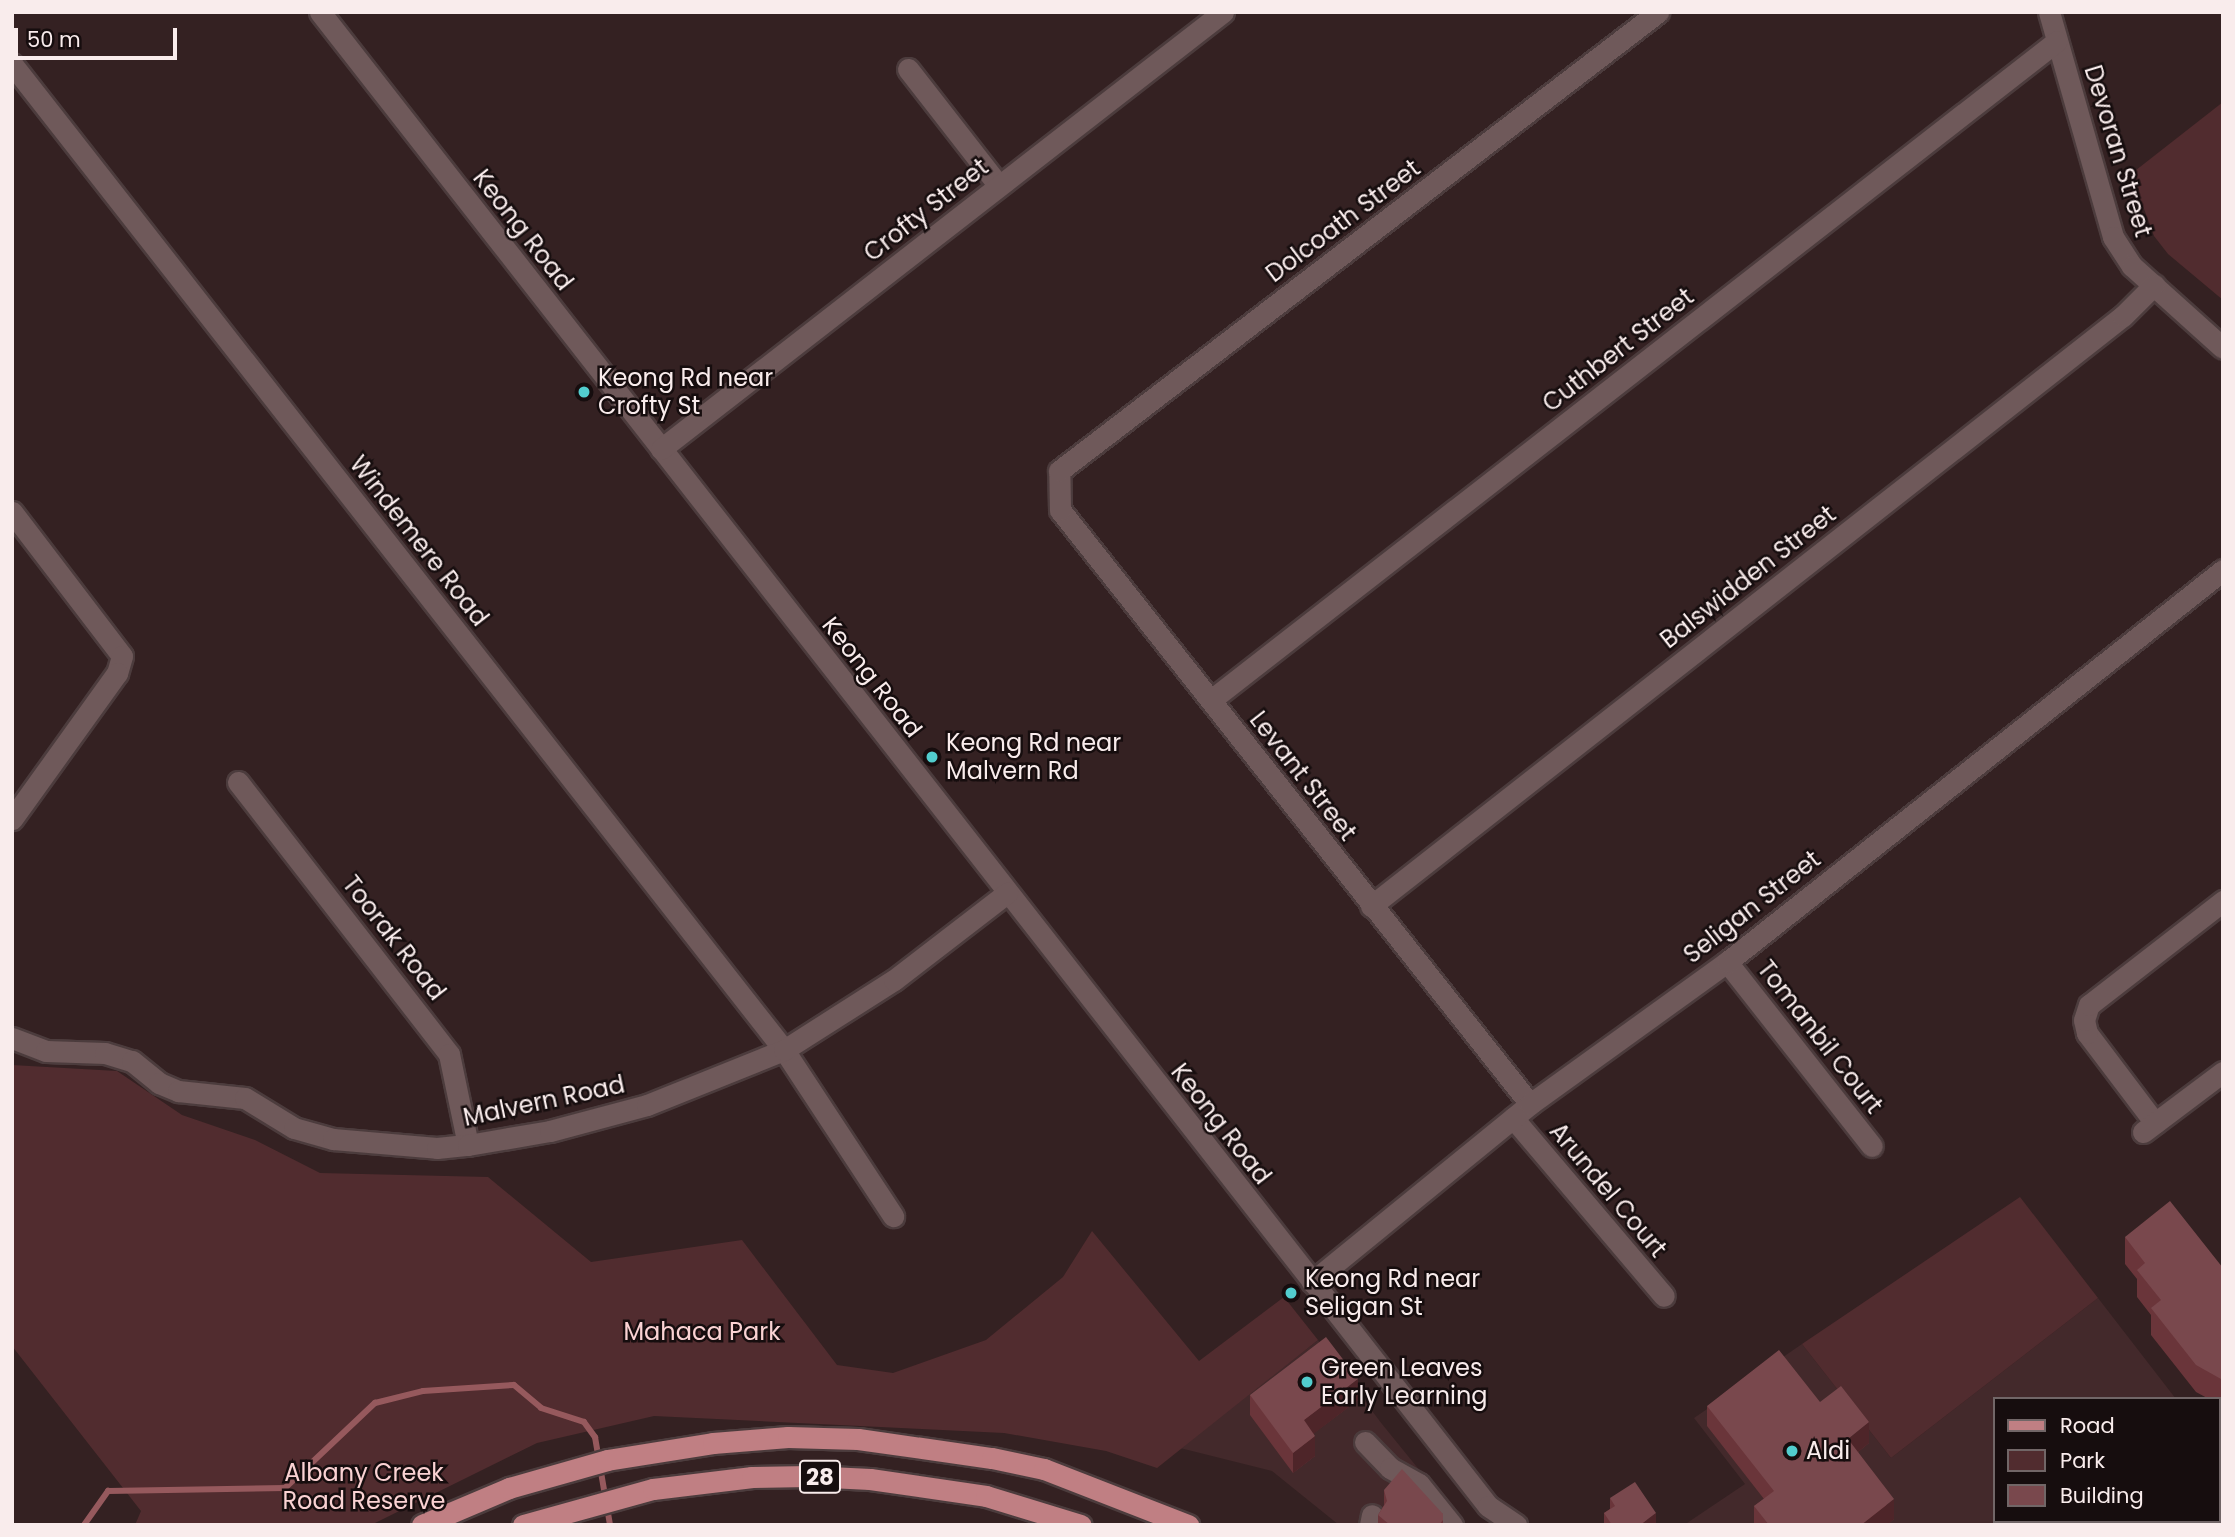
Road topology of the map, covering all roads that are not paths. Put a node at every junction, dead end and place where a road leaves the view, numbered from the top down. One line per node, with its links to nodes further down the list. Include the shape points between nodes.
1 (320, 12): 11 (street, Keong Road)
2 (1223, 12): 8 (street, Crofty Street)
3 (1658, 12): 12 (street, Dolcoath Street)
4 (2049, 12): 5 (street, Devoran Street)
5 (2057, 41): 9 (street, Devoran Street, via 2113,237 2132,266); 15 (street, Cuthbert Street)
6 (12, 64): 23 (street, Windemere Road)
7 (908, 69): 8 (street)
8 (999, 186): 11 (street, Crofty Street)
9 (2154, 285): 10 (street, Devoran Street); 20 (street, Balswidden Street, via 2123,316)
10 (2223, 348)
11 (661, 449): 18 (street, Keong Road)
12 (1059, 471): 15 (street, Levant Street, via 1060,510)
13 (12, 512): 17 (street, via 122,656 117,673)
14 (2223, 570): 21 (street, Seligan Street)
15 (1211, 700): 20 (street, Levant Street)
16 (238, 782): 27 (street, Toorak Road, via 449,1054)
17 (12, 819)
18 (1007, 893): 23 (street, Malvern Road, via 894,980); 30 (street, Keong Road)
19 (2223, 901): 24 (street, via 2089,1005 2084,1020 2087,1033 2147,1121)
20 (1371, 906): 25 (street, Levant Street)
21 (1727, 962): 25 (street, Seligan Street); 28 (street, Tomanbil Court)
22 (12, 1038): 27 (street, Malvern Road, via 46,1051 105,1053 132,1061 159,1083 178,1091 245,1098 293,1128 333,1139)
23 (784, 1050): 27 (street, Malvern Road, via 647,1105 550,1131); 29 (street, Windemere Road)
24 (2223, 1072)
25 (1530, 1104): 26 (street, Seligan Street)
26 (1513, 1118): 30 (street, Seligan Street); 31 (street, Arundel Court)
27 (468, 1145)
28 (1872, 1146)
29 (893, 1216)
30 (1312, 1282): 35 (street, Keong Road)
31 (1664, 1296)
32 (1365, 1443): 40 (street, via 1390,1468 1419,1484)
33 (992, 1458): 34 (main road); 36 (main road, 28, via 858,1439 788,1437 644,1452 509,1488); 39 (main road, 28, via 1044,1469)
34 (986, 1496): 37 (main road, 28, via 870,1479 752,1477 653,1489); 38 (main road, 28)
35 (1489, 1516): 41 (street, Keong Road)
36 (422, 1525)
37 (523, 1525)
38 (1081, 1525)
39 (1188, 1525)
40 (1452, 1525)
41 (1516, 1525)

